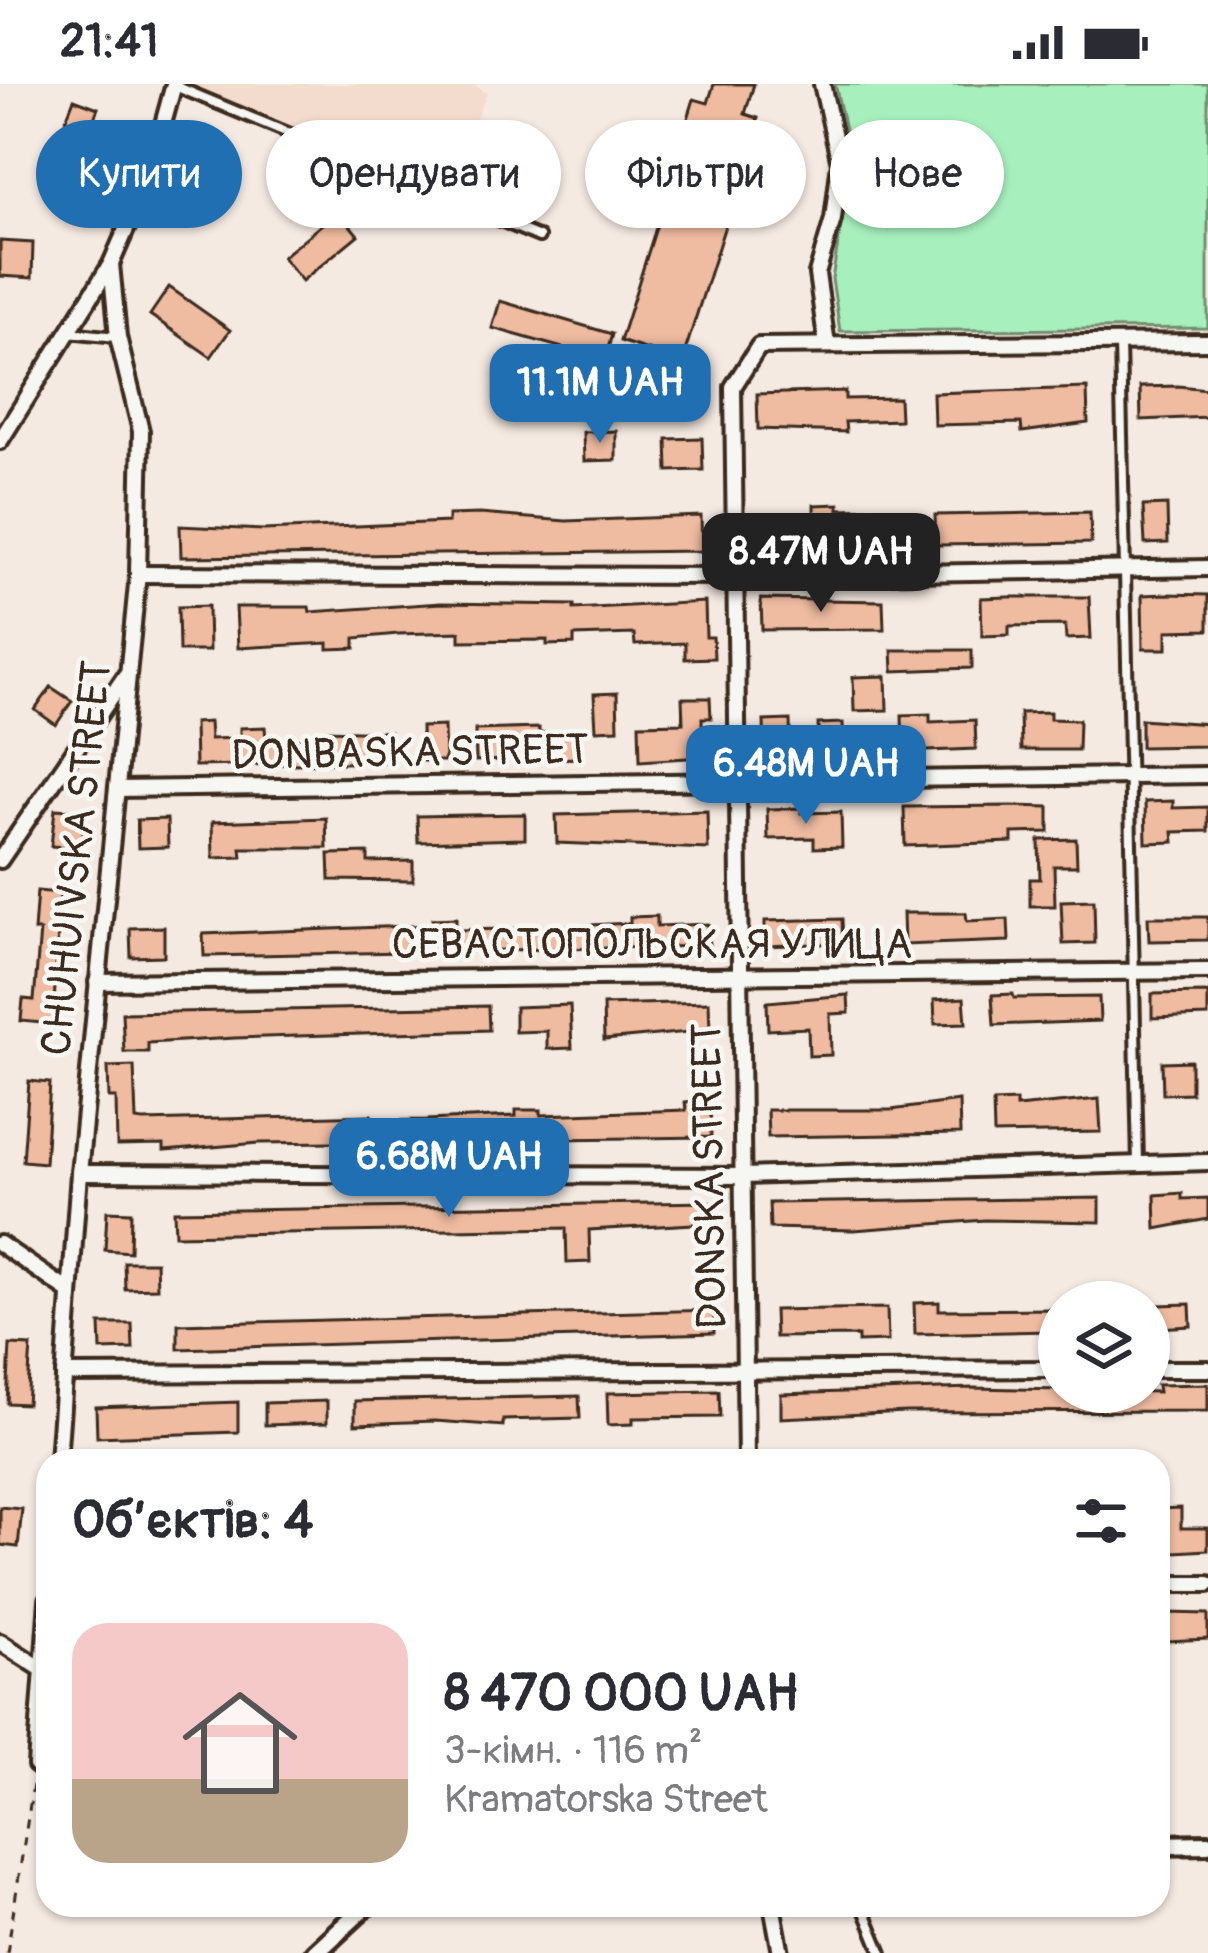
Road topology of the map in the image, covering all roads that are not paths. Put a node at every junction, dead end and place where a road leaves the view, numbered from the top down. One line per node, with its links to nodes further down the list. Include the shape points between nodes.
1 (173, 84): 3 (lane); 4 (street, via 148,179)
2 (822, 84): 9 (street, via 840,163 817,274)
3 (539, 237)
4 (111, 264): 5 (street); 6 (street, CHUHUIVSKA STREET)
5 (68, 332): 6 (lane); 10 (street)
6 (118, 337): 13 (street, CHUHUIVSKA STREET, via 141,431)
7 (1120, 341): 8 (street); 9 (street); 11 (lane)
8 (1208, 341)
9 (827, 345): 14 (street, DONSKA STREET, via 759,346 733,387)
10 (0, 441)
11 (1125, 568): 12 (street); 14 (street); 16 (lane)
12 (1208, 568)
13 (138, 574): 14 (street); 15 (street, CHUHUIVSKA STREET)
14 (736, 576): 18 (street, DONSKA STREET)
15 (129, 671): 19 (street, CHUHUIVSKA STREET); 20 (street)
16 (1130, 775): 17 (street, DONBASKA STREET); 18 (street, DONBASKA STREET); 22 (lane)
17 (1208, 775)
18 (738, 783): 19 (street, DONBASKA STREET); 23 (street, DONSKA STREET)
19 (117, 789): 24 (street, CHUHUIVSKA STREET)
20 (0, 860)
21 (1208, 971): 22 (street, СЕВАСТОПОЛЬСКАЯ УЛИЦА)
22 (1134, 974): 23 (street, СЕВАСТОПОЛЬСКАЯ УЛИЦА); 26 (lane)
23 (740, 977): 24 (street, СЕВАСТОПОЛЬСКАЯ УЛИЦА); 28 (street, DONSKA STREET)
24 (97, 982): 27 (street, CHUHUIVSKA STREET)
25 (1208, 1162): 26 (street)
26 (1138, 1164): 28 (street)
27 (79, 1173): 28 (street); 30 (street, CHUHUIVSKA STREET)
28 (743, 1177): 34 (street, DONSKA STREET)
29 (0, 1244): 30 (street)
30 (70, 1292): 35 (street, CHUHUIVSKA STREET)
31 (1038, 1369): 34 (street)
32 (1170, 1369): 33 (street)
33 (1208, 1369)
34 (745, 1370): 35 (street); 37 (street, DONSKA STREET)
35 (64, 1374): 36 (street, CHUHUIVSKA STREET)
36 (59, 1449)
37 (746, 1449)
38 (1170, 1584): 39 (street)
39 (1208, 1584)
40 (0, 1642): 41 (street)
41 (36, 1665)
42 (1208, 1844): 43 (street)
43 (1170, 1845)
44 (354, 1917): 47 (street)
45 (774, 1917): 48 (street)
46 (867, 1917): 49 (lane)
47 (314, 1953)
48 (782, 1953)
49 (881, 1953)

